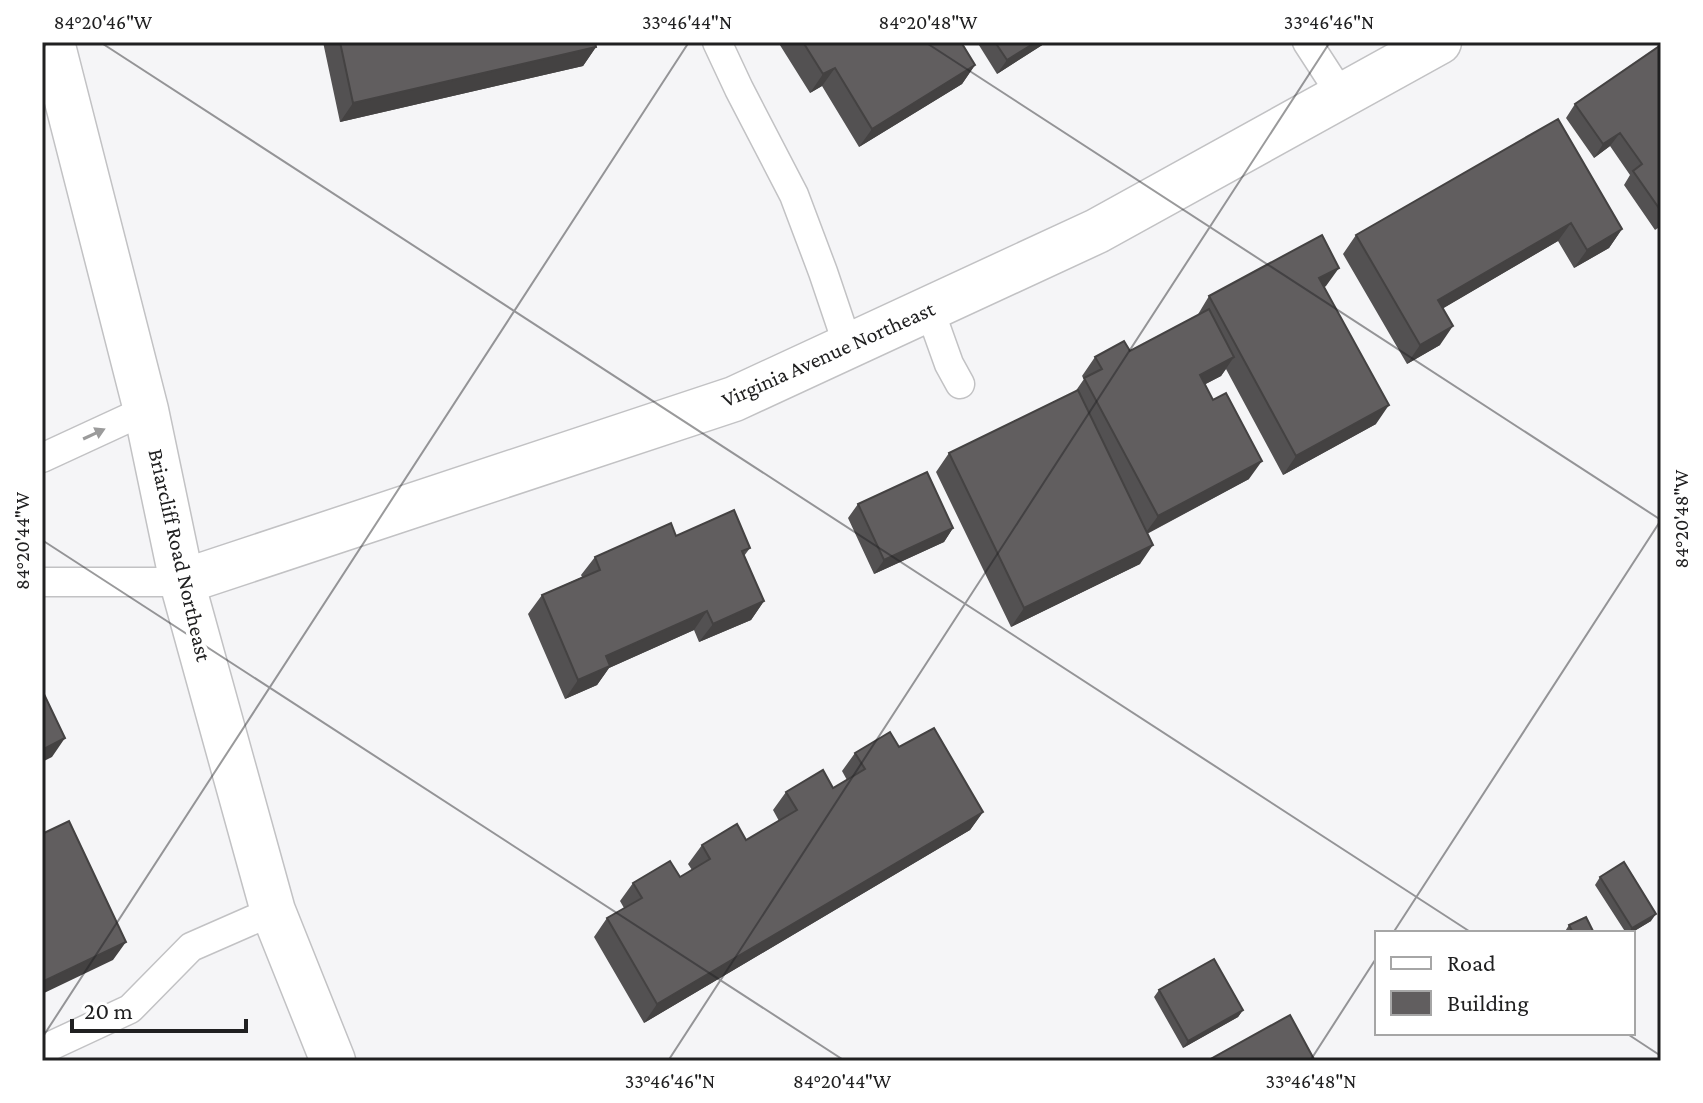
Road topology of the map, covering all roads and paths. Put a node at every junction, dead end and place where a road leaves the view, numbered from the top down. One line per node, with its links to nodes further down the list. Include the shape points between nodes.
1 (52, 42): 9 (street, Briarcliff Road Northeast)
2 (717, 42): 7 (lane, via 794,195)
3 (1307, 42): 5 (lane)
4 (1439, 42): 5 (street, Virginia Avenue Northeast)
5 (1342, 96): 6 (street, Virginia Avenue Northeast, via 1097,231)
6 (929, 308): 7 (street, Virginia Avenue Northeast); 8 (lane)
7 (848, 346): 12 (street, Virginia Avenue Northeast, via 734,399)
8 (960, 384)
9 (146, 410): 10 (lane, one-way to 9); 12 (street, Briarcliff Road Northeast)
10 (42, 458)
11 (42, 582): 12 (lane)
12 (182, 582): 13 (street, Briarcliff Road Northeast)
13 (273, 911): 14 (lane, via 191,947 130,1009); 15 (street, Briarcliff Road Northeast)
14 (42, 1050)
15 (333, 1061)

